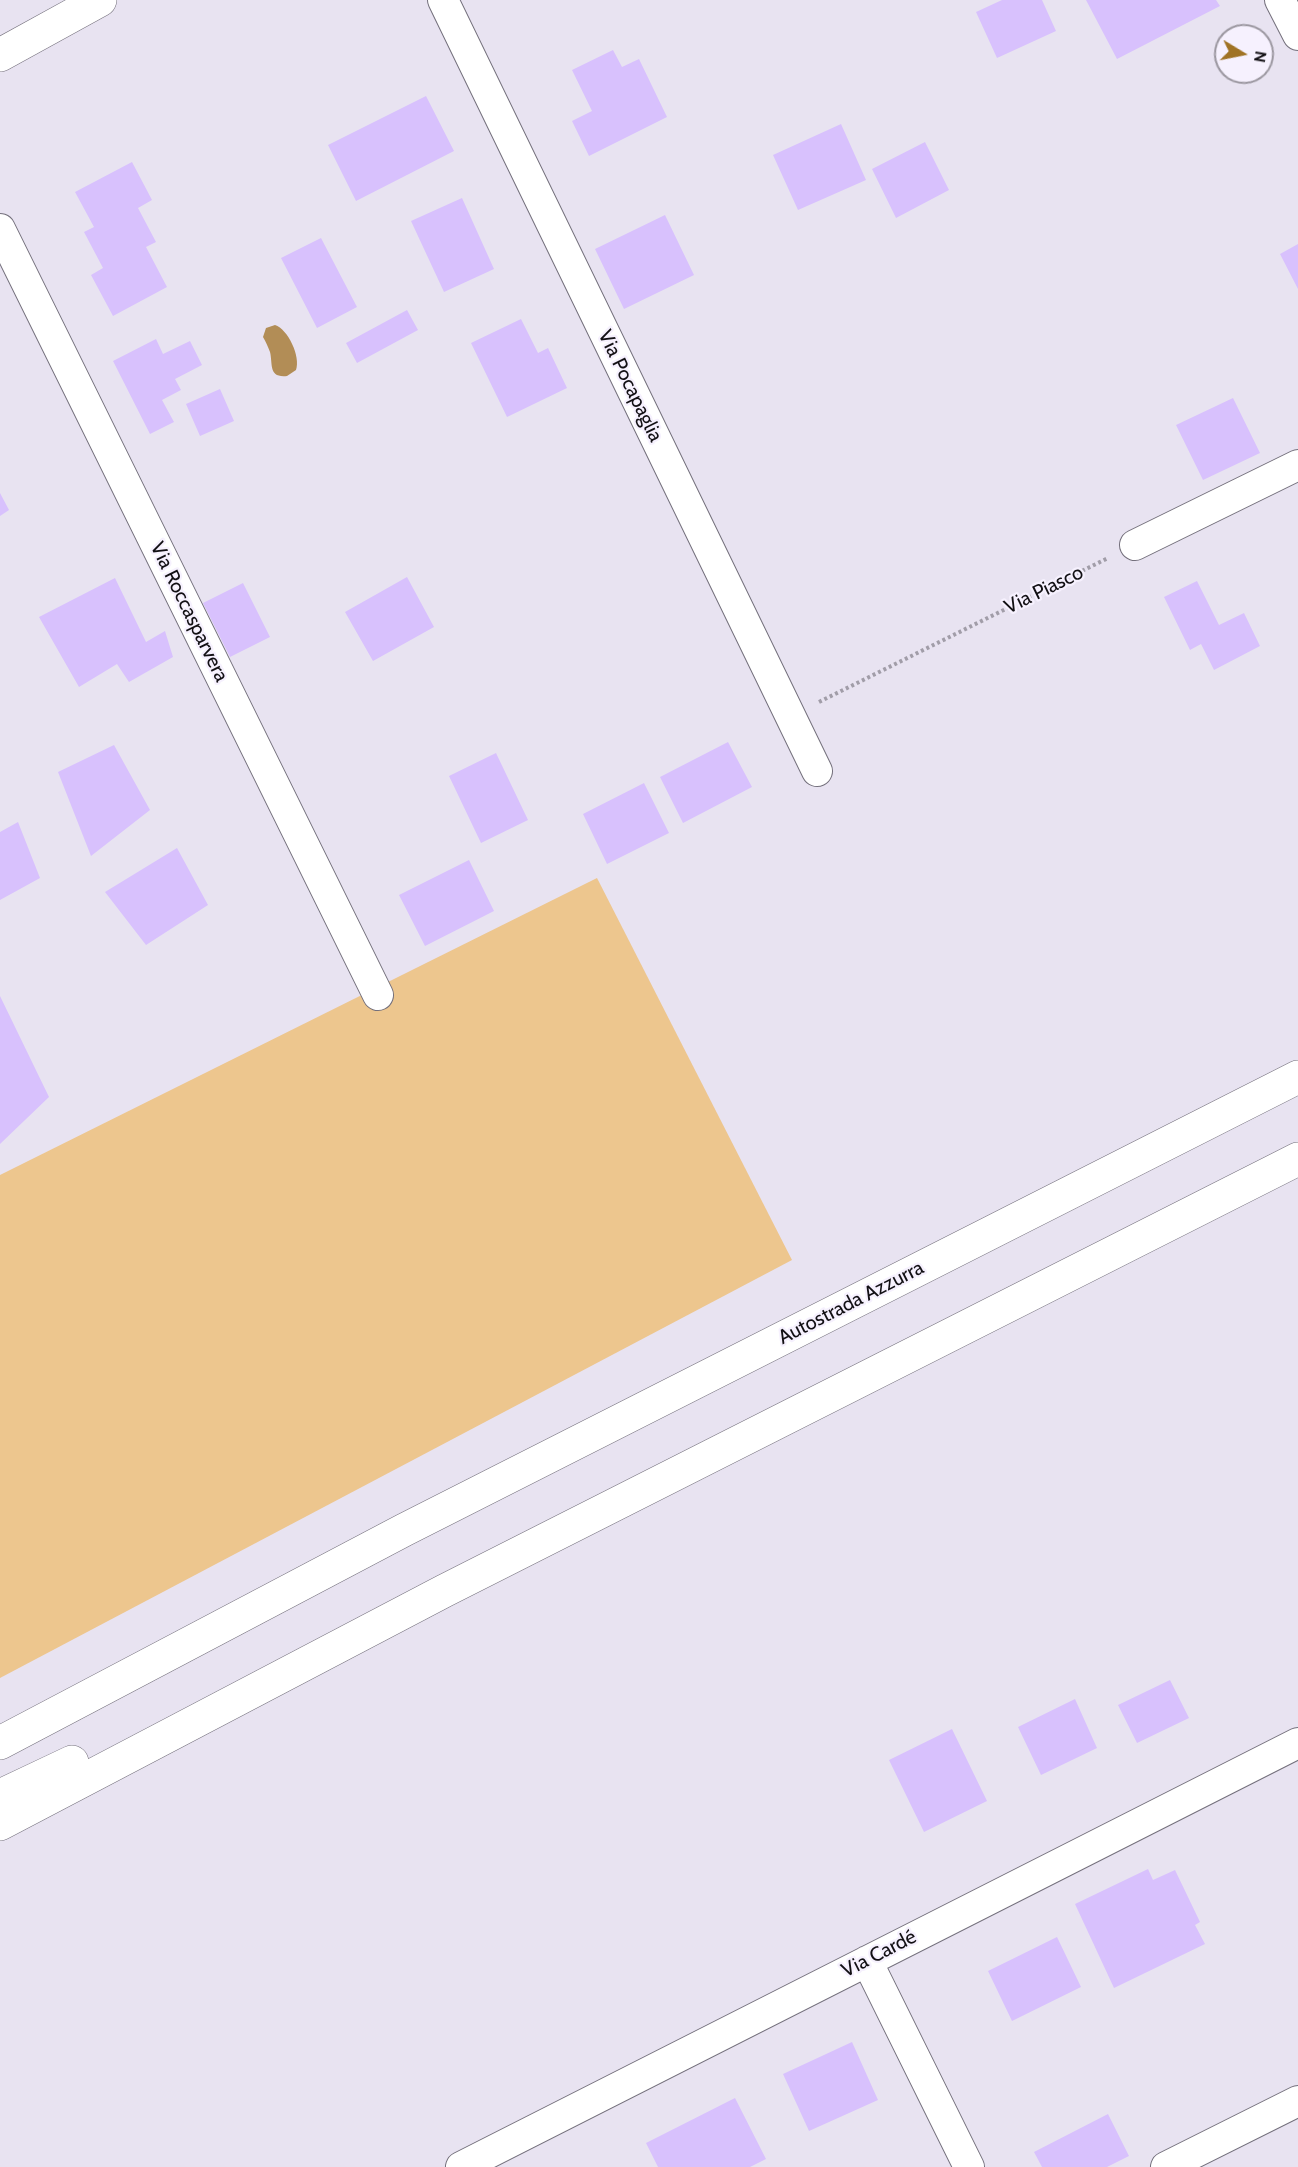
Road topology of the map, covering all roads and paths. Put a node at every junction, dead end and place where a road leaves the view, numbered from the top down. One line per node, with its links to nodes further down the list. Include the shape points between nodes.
1 (100, 0): 5 (main road)
2 (443, 0): 9 (street, Via Pocapaglia)
3 (1280, 0): 4 (street)
4 (1298, 35)
5 (0, 55)
6 (0, 229): 11 (street, Via Roccasparvera)
7 (1298, 465): 8 (street)
8 (1135, 545): 9 (path, Via Piasco)
9 (790, 716): 10 (street, Via Pocapaglia)
10 (817, 771)
11 (378, 995)
12 (1298, 1077): 14 (main road, Autostrada Azzurra)
13 (1298, 1159): 15 (main road)
14 (404, 1530): 16 (main road); 17 (main road)
15 (444, 1591): 19 (main road); 20 (main road)
16 (0, 1718)
17 (0, 1743)
18 (1298, 1743): 21 (street, Via Cardé)
19 (0, 1796)
20 (0, 1824)
21 (867, 1960): 23 (street, Via Cardé); 24 (street)
22 (1298, 2101): 25 (street)
23 (461, 2167)
24 (969, 2167)
25 (1166, 2167)

